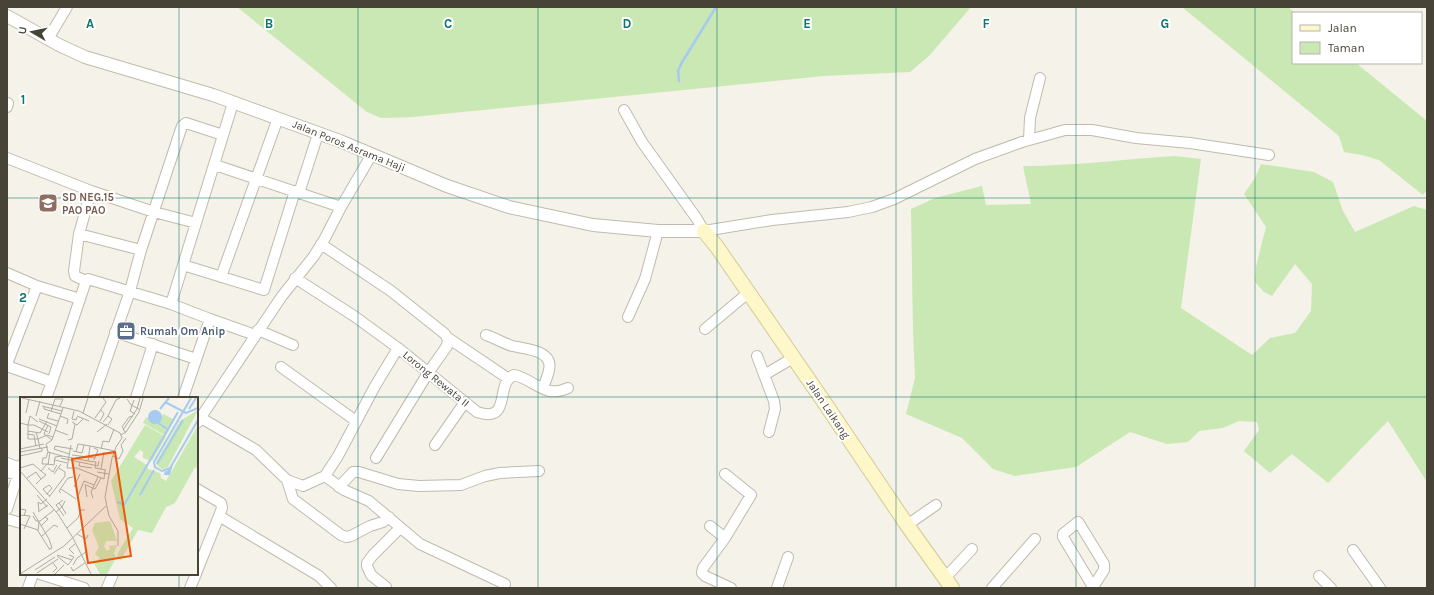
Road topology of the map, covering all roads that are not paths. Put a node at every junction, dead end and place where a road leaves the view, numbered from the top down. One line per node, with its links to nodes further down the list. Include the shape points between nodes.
1 (67, 7): 3 (street)
2 (7, 16): 3 (street, Jalan Poros Asrama Haji)
3 (48, 39): 5 (street, Jalan Poros Asrama Haji, via 96,60)
4 (1040, 78): 10 (street, via 1030,118)
5 (233, 102): 7 (street, Jalan Poros Asrama Haji); 9 (street)
6 (624, 110): 22 (street, via 642,142)
7 (278, 118): 8 (street, Jalan Poros Asrama Haji); 15 (street)
8 (318, 134): 11 (street, Jalan Poros Asrama Haji); 17 (street)
9 (223, 135): 14 (street); 19 (street, via 184,124)
10 (1029, 140): 12 (street, via 1065,130 1083,129); 22 (street, via 976,158 872,207)
11 (372, 154): 18 (street); 21 (street, Jalan Poros Asrama Haji, via 436,182 510,206 593,225)
12 (1269, 155)
13 (8, 162): 16 (street)
14 (215, 165): 15 (street); 20 (street)
15 (256, 178): 17 (street); 28 (street)
16 (91, 191): 19 (street); 23 (street)
17 (296, 192): 18 (street); 32 (street)
18 (341, 207): 24 (street)
19 (154, 212): 20 (street); 25 (street)
20 (196, 223): 26 (street)
21 (658, 230): 22 (street, Jalan Poros Asrama Haji); 38 (street, via 645,279)
22 (704, 231): 34 (main road, Jalan Laikang)
23 (79, 234): 25 (street); 30 (street, via 74,273)
24 (321, 244): 29 (street); 44 (street, via 391,291)
25 (141, 250): 33 (street)
26 (183, 265): 28 (street); 37 (street)
27 (7, 273): 31 (street)
28 (221, 277): 32 (street)
29 (295, 278): 35 (street); 47 (street, Lorong Rewata II)
30 (86, 281): 33 (street, via 91,279); 36 (street)
31 (37, 286): 36 (street); 51 (street)
32 (264, 290): 35 (street)
33 (130, 291): 37 (street); 41 (street)
34 (748, 293): 40 (street); 49 (main road, Jalan Laikang)
35 (282, 296): 42 (street)
36 (80, 299): 56 (street)
37 (171, 304): 39 (street)
38 (628, 317)
39 (210, 319): 42 (street); 50 (street)
40 (705, 329)
41 (115, 332): 45 (street); 60 (street)
42 (256, 333): 46 (street); 64 (street)
43 (486, 335): 57 (street, via 512,346 535,350 542,354 550,366)
44 (448, 338): 53 (street, via 447,346); 55 (street)
45 (153, 344): 50 (street); 61 (street)
46 (293, 345)
47 (398, 348): 53 (street, Lorong Rewata II); 65 (street)
48 (757, 356): 54 (street)
49 (793, 358): 54 (street); 84 (main road, Jalan Laikang)
50 (196, 359): 62 (street)
51 (7, 365): 56 (street)
52 (281, 367): 65 (street)
53 (428, 372): 63 (street, Lorong Rewata II); 68 (street)
54 (764, 375): 66 (street, via 775,409)
55 (509, 379): 57 (street, via 514,375 518,376); 63 (street, Lorong Rewata II, via 502,402 495,413 487,415 478,412)
56 (52, 382): 59 (street)
57 (543, 388): 58 (street, via 553,392)
58 (568, 388)
59 (46, 397)
60 (93, 397)
61 (136, 397)
62 (183, 397)
63 (464, 402): 67 (street)
64 (199, 420): 75 (street, via 256,450)
65 (356, 421): 74 (street)
66 (769, 432)
67 (435, 445)
68 (376, 458)
69 (7, 462): 70 (street)
70 (20, 469): 72 (street); 79 (street)
71 (539, 471): 76 (street, via 500,473 461,485 419,486 398,484 353,472)
72 (7, 472)
73 (725, 474): 87 (street, via 751,495)
74 (325, 476): 75 (street, via 303,486); 76 (street)
75 (287, 480): 81 (street, via 293,499 340,535 352,536)
76 (339, 487): 81 (street, via 369,501)
77 (198, 490): 80 (street, via 221,503)
78 (936, 505): 84 (street)
79 (7, 508)
80 (219, 516): 92 (street); 106 (street, via 319,576)
81 (389, 517): 86 (street)
82 (7, 519): 83 (street)
83 (20, 523)
84 (907, 525): 98 (main road, Jalan Laikang)
85 (710, 526): 87 (street)
86 (400, 528): 99 (street, via 420,544); 100 (street, via 367,563 371,575)
87 (725, 538): 107 (street, via 702,573)
88 (1034, 539): 109 (street)
89 (972, 549): 98 (street)
90 (1353, 550): 111 (street)
91 (788, 557): 108 (street)
92 (198, 568)
93 (34, 575): 102 (street)
94 (43, 575): 103 (street)
95 (113, 575): 104 (street)
96 (196, 575): 105 (street)
97 (1319, 576): 110 (street)
98 (948, 583)
99 (505, 584)
100 (386, 587)
101 (1093, 587): 101 (street, via 1104,570 1104,564 1078,522 1063,534 1063,537)
102 (28, 588)
103 (84, 588)
104 (107, 588)
105 (190, 588)
106 (331, 588)
107 (731, 588)
108 (777, 588)
109 (992, 588)
110 (1331, 588)
111 (1380, 588)

